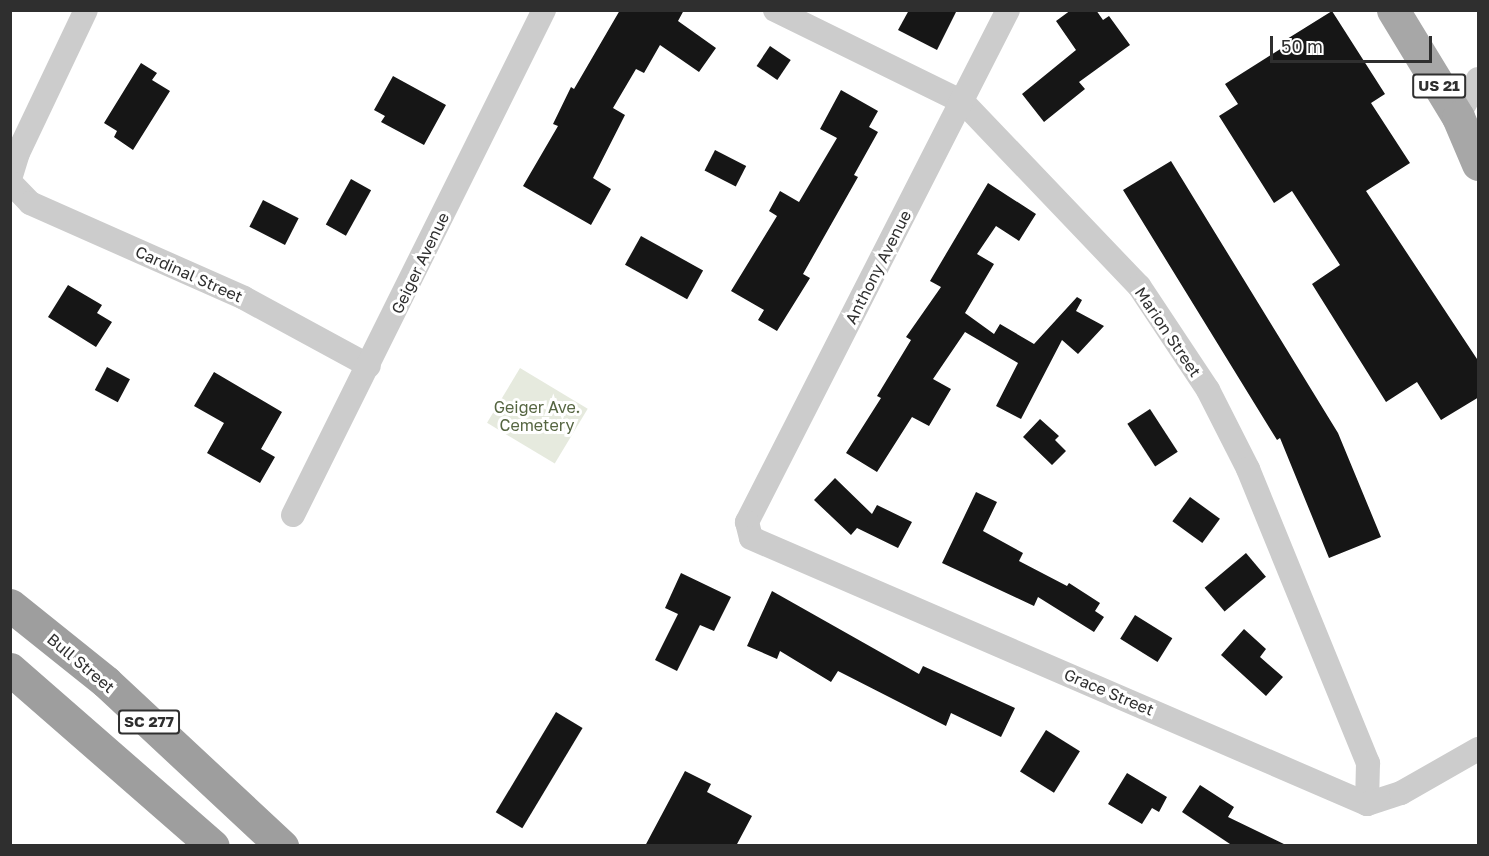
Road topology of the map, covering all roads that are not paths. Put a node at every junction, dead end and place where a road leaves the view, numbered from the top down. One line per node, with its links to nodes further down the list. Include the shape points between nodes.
1 (86, 10): 10 (street, via 18,153)
2 (544, 10): 11 (street, Geiger Avenue)
3 (775, 10): 7 (street, Marion Street)
4 (1008, 10): 7 (street, Anthony Avenue)
5 (1393, 10): 8 (main road, US 21)
6 (1479, 79): 8 (street)
7 (963, 102): 13 (street, Anthony Avenue); 17 (street, Marion Street, via 1138,286 1208,390 1248,469 1368,763)
8 (1458, 117): 9 (main road, US 21)
9 (1479, 165)
10 (10, 181): 11 (street, Cardinal Street, via 30,203 244,298)
11 (369, 366): 12 (street, Geiger Avenue)
12 (293, 515)
13 (747, 522): 17 (street, Grace Street, via 751,538)
14 (10, 604): 19 (highway, Bull Street / SC 277, via 106,682)
15 (10, 669): 18 (highway, SC 277)
16 (1479, 749): 17 (street, via 1401,793)
17 (1367, 804)
18 (213, 846)
19 (282, 846)

